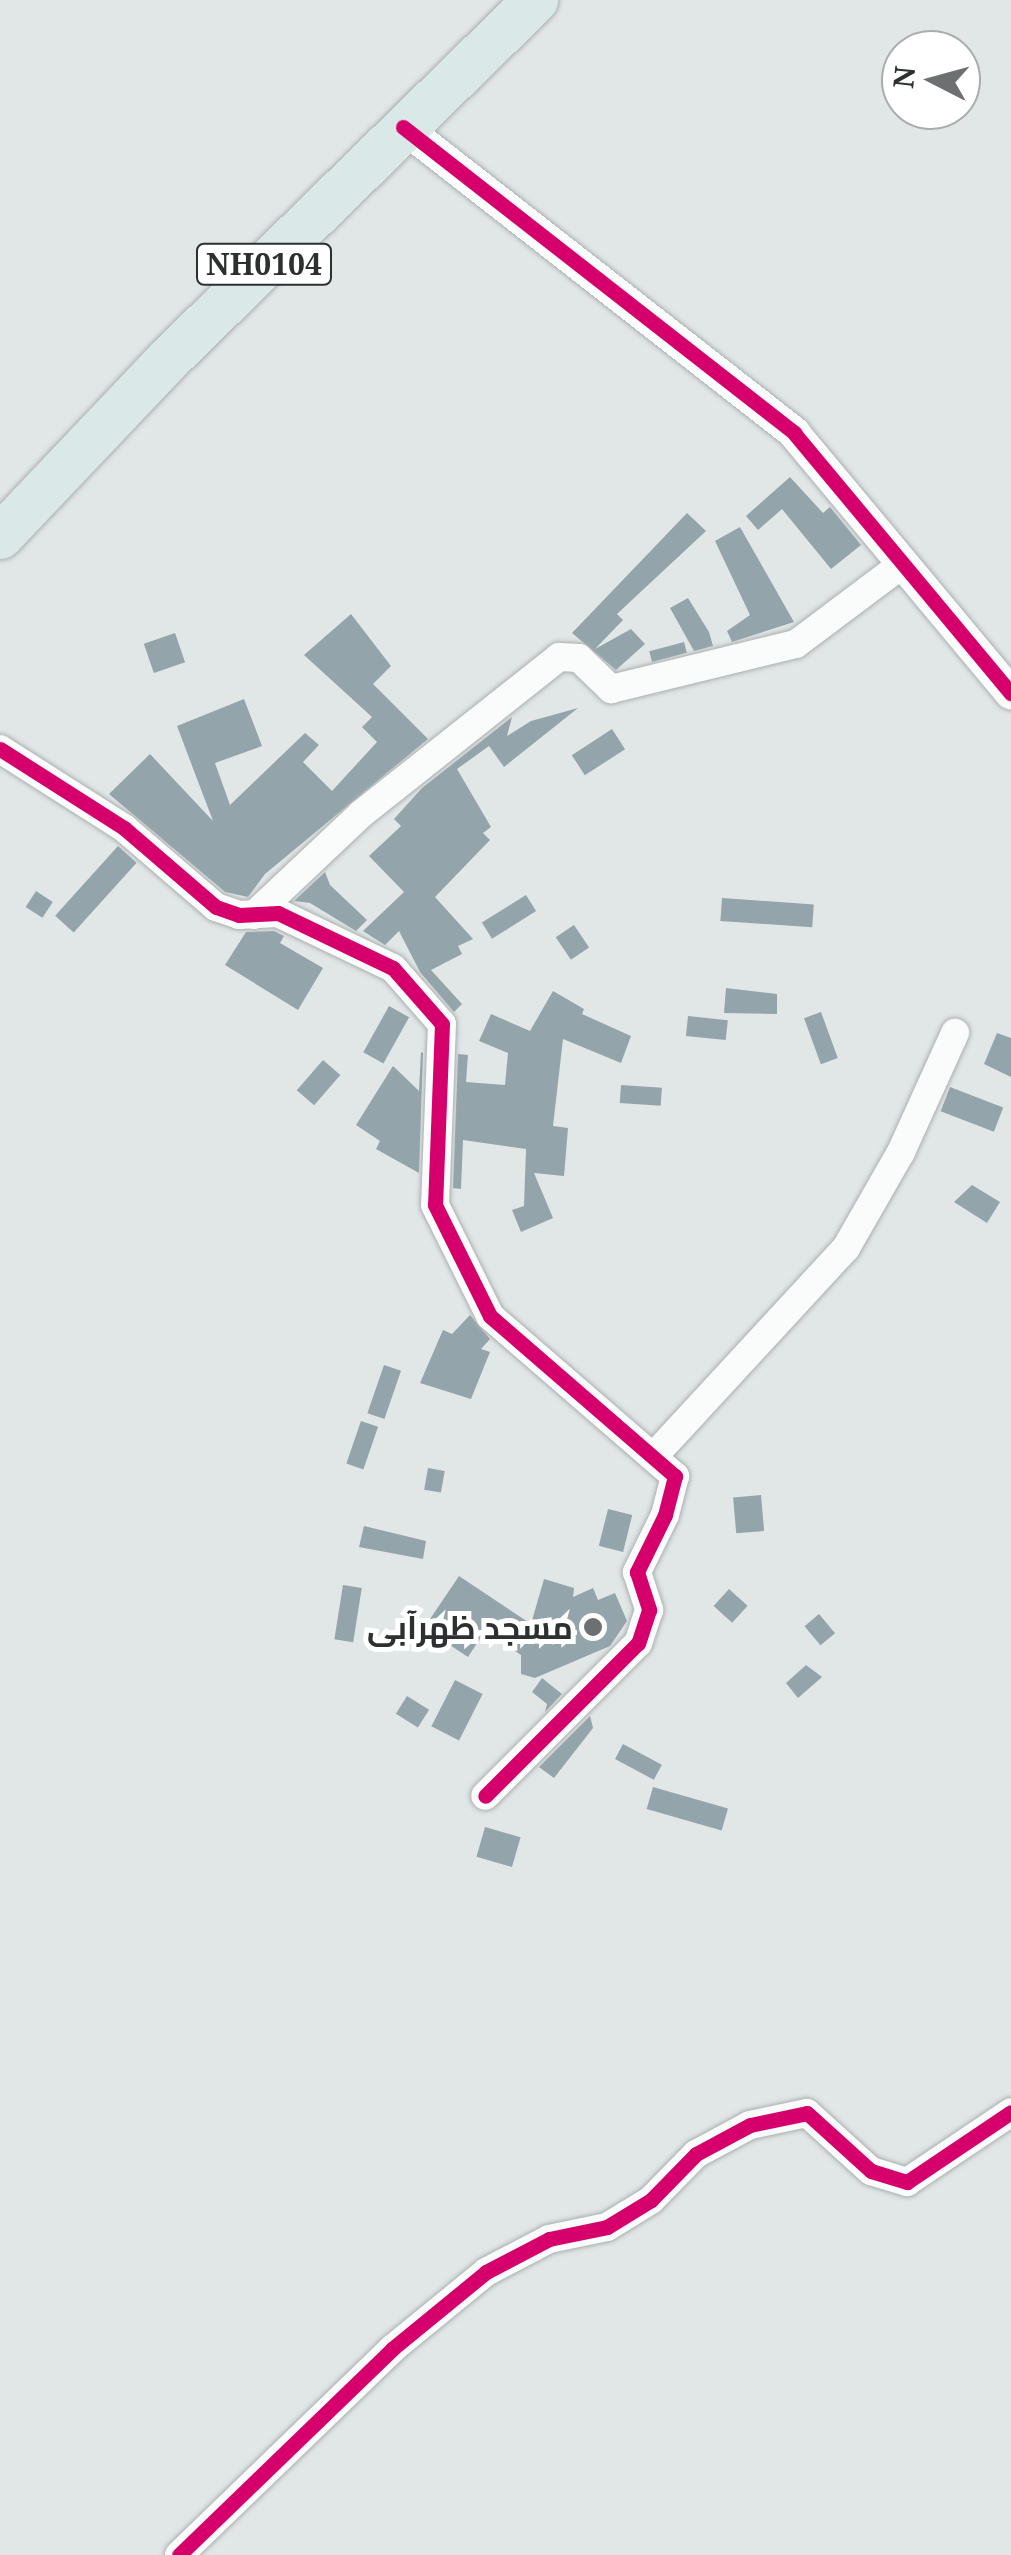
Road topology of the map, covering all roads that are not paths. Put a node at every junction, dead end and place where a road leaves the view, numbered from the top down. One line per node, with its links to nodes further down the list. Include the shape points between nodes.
1 (535, 0): 2 (highway, NH0104)
2 (403, 127): 3 (highway, NH0104); 4 (street, via 794,433)
3 (0, 536)
4 (904, 564): 5 (street); 7 (street, via 796,644 611,689 579,658 560,657 376,802)
5 (1011, 694)
6 (0, 749): 7 (street, via 124,828 216,907)
7 (254, 915): 9 (street, via 278,913 393,968 442,1024 434,1205 490,1316)
8 (955, 1033): 9 (street, via 901,1152 846,1248)
9 (653, 1457): 10 (street, via 675,1476 665,1515 636,1572 649,1610 638,1643)
10 (485, 1796)
11 (1011, 2112): 12 (street, via 906,2182 871,2172 807,2113 750,2125 696,2154 651,2200 607,2227 549,2239 486,2272 392,2348)
12 (179, 2555)

